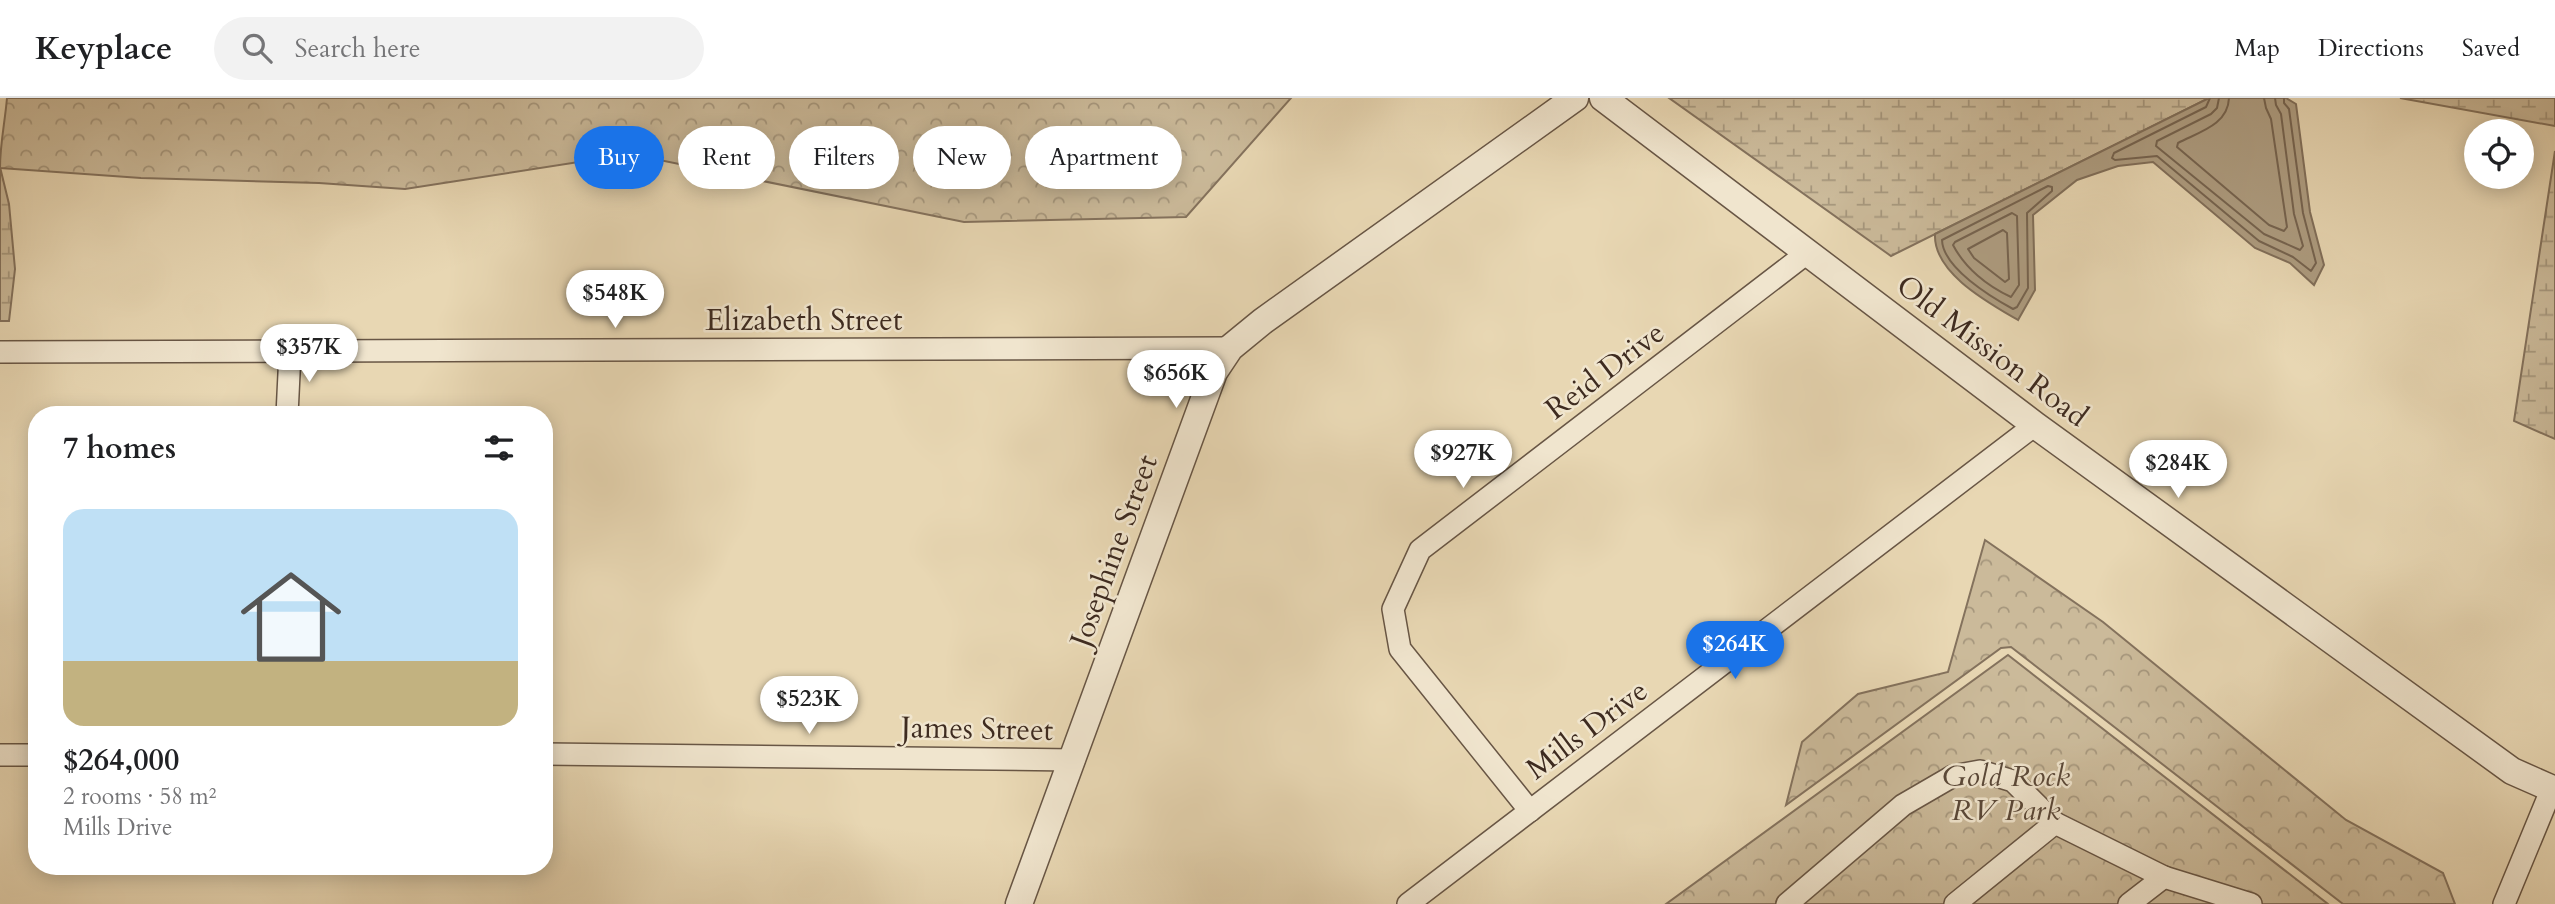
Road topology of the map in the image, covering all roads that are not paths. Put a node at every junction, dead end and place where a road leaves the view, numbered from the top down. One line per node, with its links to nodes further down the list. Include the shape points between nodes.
1 (1575, 98): 4 (street, Josephine Street)
2 (1603, 98): 3 (street, Old Mission Road)
3 (1807, 253): 8 (street, Old Mission Road); 14 (street, Reid Drive, via 1420,550 1393,609 1400,649)
4 (1230, 348): 6 (street, Elizabeth Street); 12 (street, Josephine Street, via 1214,372)
5 (0, 352): 6 (street, Elizabeth Street)
6 (290, 353): 7 (street)
7 (287, 406)
8 (2035, 425): 13 (street, Old Mission Road, via 2512,771); 14 (street, Mills Drive)
9 (553, 754): 12 (street, James Street)
10 (0, 755): 11 (street)
11 (28, 755)
12 (1074, 760): 17 (street, Josephine Street)
13 (2553, 789): 23 (street)
14 (1530, 811): 18 (street, Mills Drive)
15 (2055, 823): 16 (street); 19 (street, via 2013,781 1980,771 1952,776 1903,805); 20 (street)
16 (2164, 877): 21 (street); 22 (street)
17 (1019, 904)
18 (1408, 904)
19 (1787, 904)
20 (1955, 904)
21 (2129, 904)
22 (2251, 904)
23 (2504, 904)

